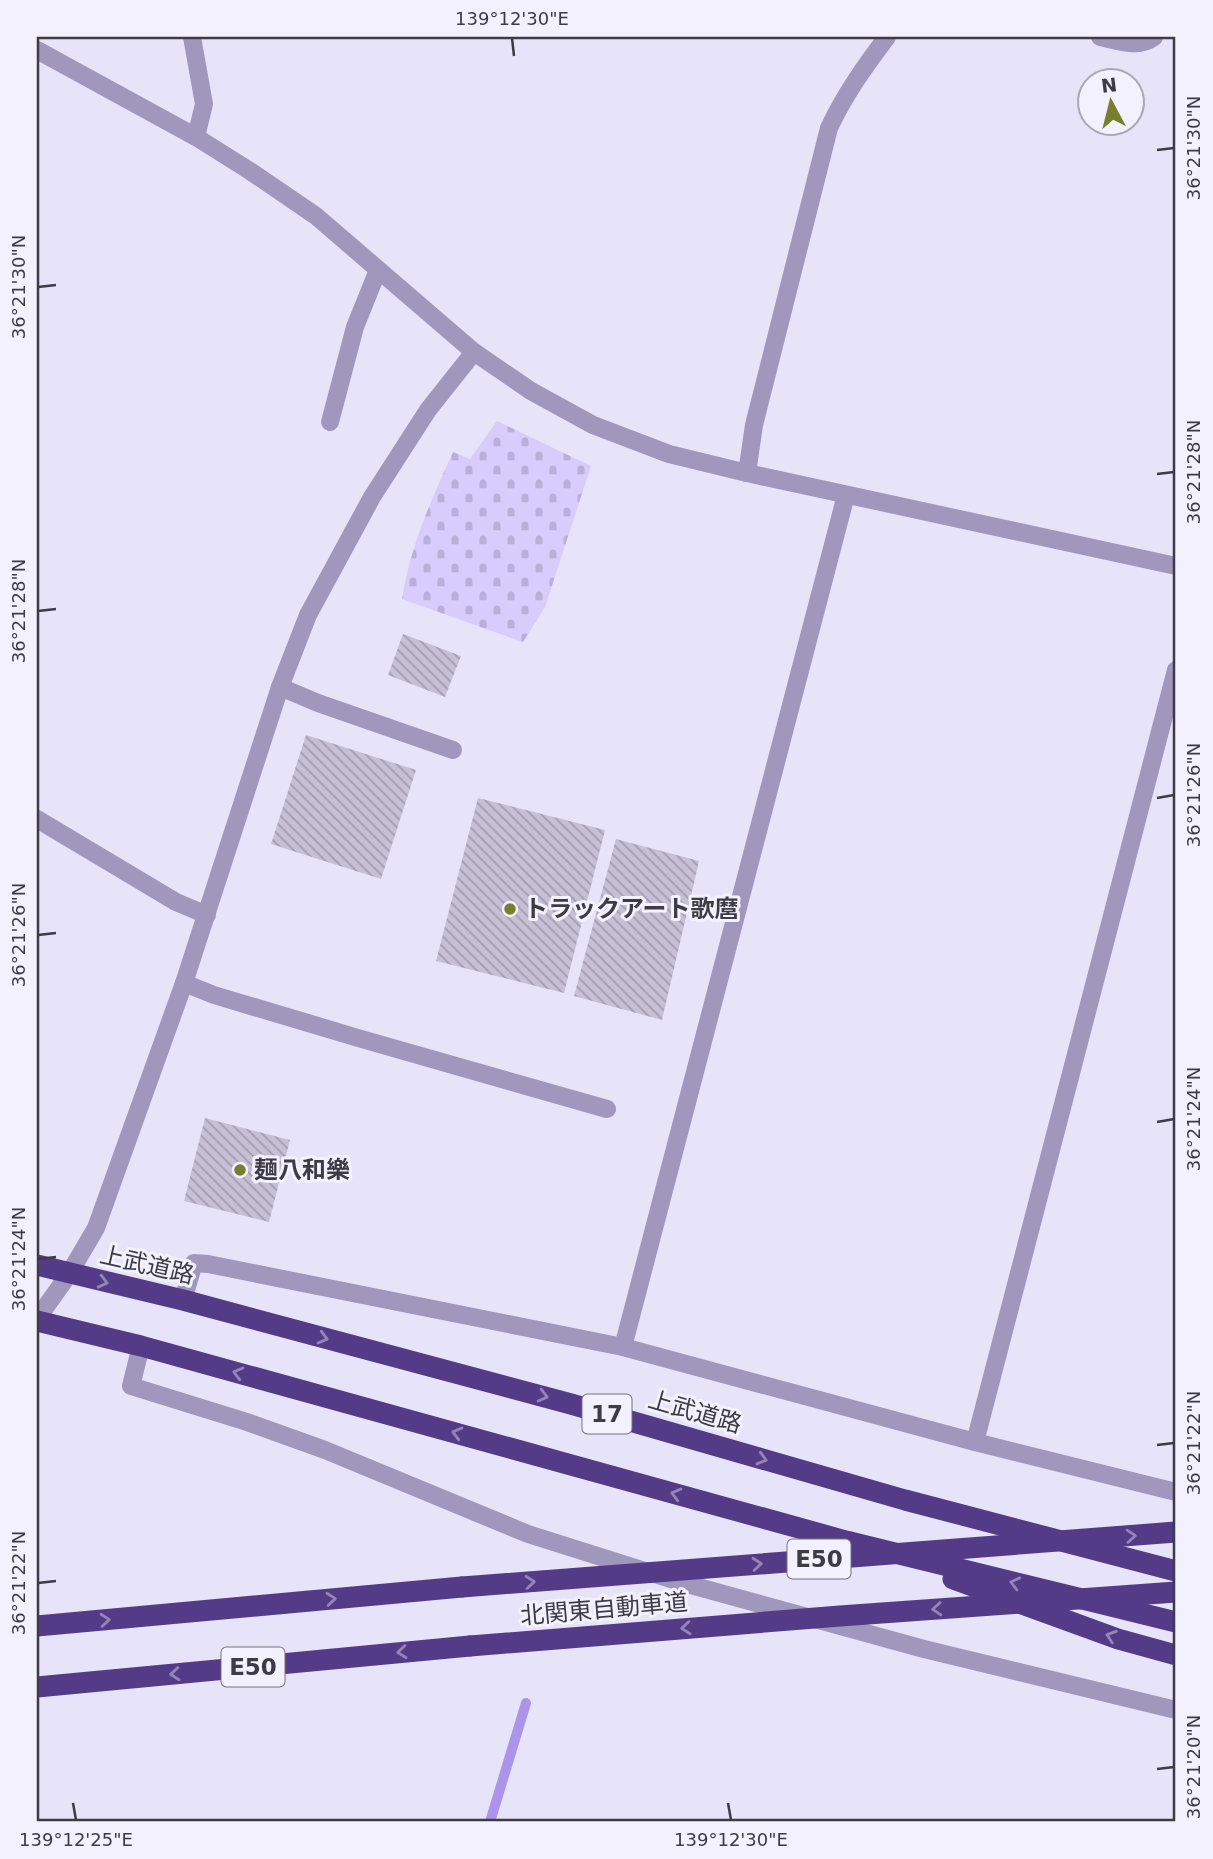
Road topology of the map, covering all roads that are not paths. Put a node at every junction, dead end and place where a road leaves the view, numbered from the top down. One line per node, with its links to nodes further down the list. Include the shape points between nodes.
1 (192, 37): 6 (street, via 204,104)
2 (887, 37): 10 (street, via 856,78 829,128 754,425)
3 (1100, 37): 4 (street, via 1133,44)
4 (1154, 37)
5 (37, 50): 6 (street)
6 (196, 137): 7 (street, via 316,216)
7 (378, 270): 8 (street); 9 (street, via 355,327)
8 (474, 352): 10 (street, via 593,425 669,454); 14 (street, via 428,410 372,497 309,615)
9 (330, 422)
10 (747, 473): 11 (street)
11 (846, 495): 12 (street); 25 (street)
12 (1176, 566)
13 (1176, 670): 26 (street)
14 (281, 687): 15 (street); 17 (street)
15 (453, 750)
16 (37, 819): 17 (street, via 176,902)
17 (207, 915): 18 (street)
18 (184, 983): 19 (street); 21 (street, via 96,1228)
19 (607, 1109)
20 (37, 1265): 21 (highway, 上武道路 / 17)
21 (69, 1274): 22 (highway, 上武道路 / 17, one-way to 22); 23 (street)
22 (183, 1300): 25 (street, via 194,1263 208,1264); 30 (highway, 上武道路 / 17, one-way to 30)
23 (37, 1320): 24 (highway, 17)
24 (141, 1346): 29 (highway, 17, one-way to 24); 38 (street, via 131,1385 325,1450 528,1534 680,1582 923,1649)
25 (623, 1347): 26 (street)
26 (975, 1442): 27 (street)
27 (1176, 1492)
28 (1176, 1532): 35 (highway, 北関東自動車道 / E50, one-way to 28, bridge, via 462,1587)
29 (846, 1541): 34 (highway, 17, one-way to 29); 36 (highway, one-way to 29, via 1118,1639)
30 (1116, 1554): 31 (highway); 32 (highway, 上武道路 / 17)
31 (1176, 1560)
32 (1176, 1571)
33 (1176, 1592): 37 (highway, 北関東自動車道 / E50, one-way to 37, bridge, via 470,1646)
34 (1176, 1622)
35 (37, 1626)
36 (1176, 1655)
37 (37, 1687)
38 (1176, 1710)

